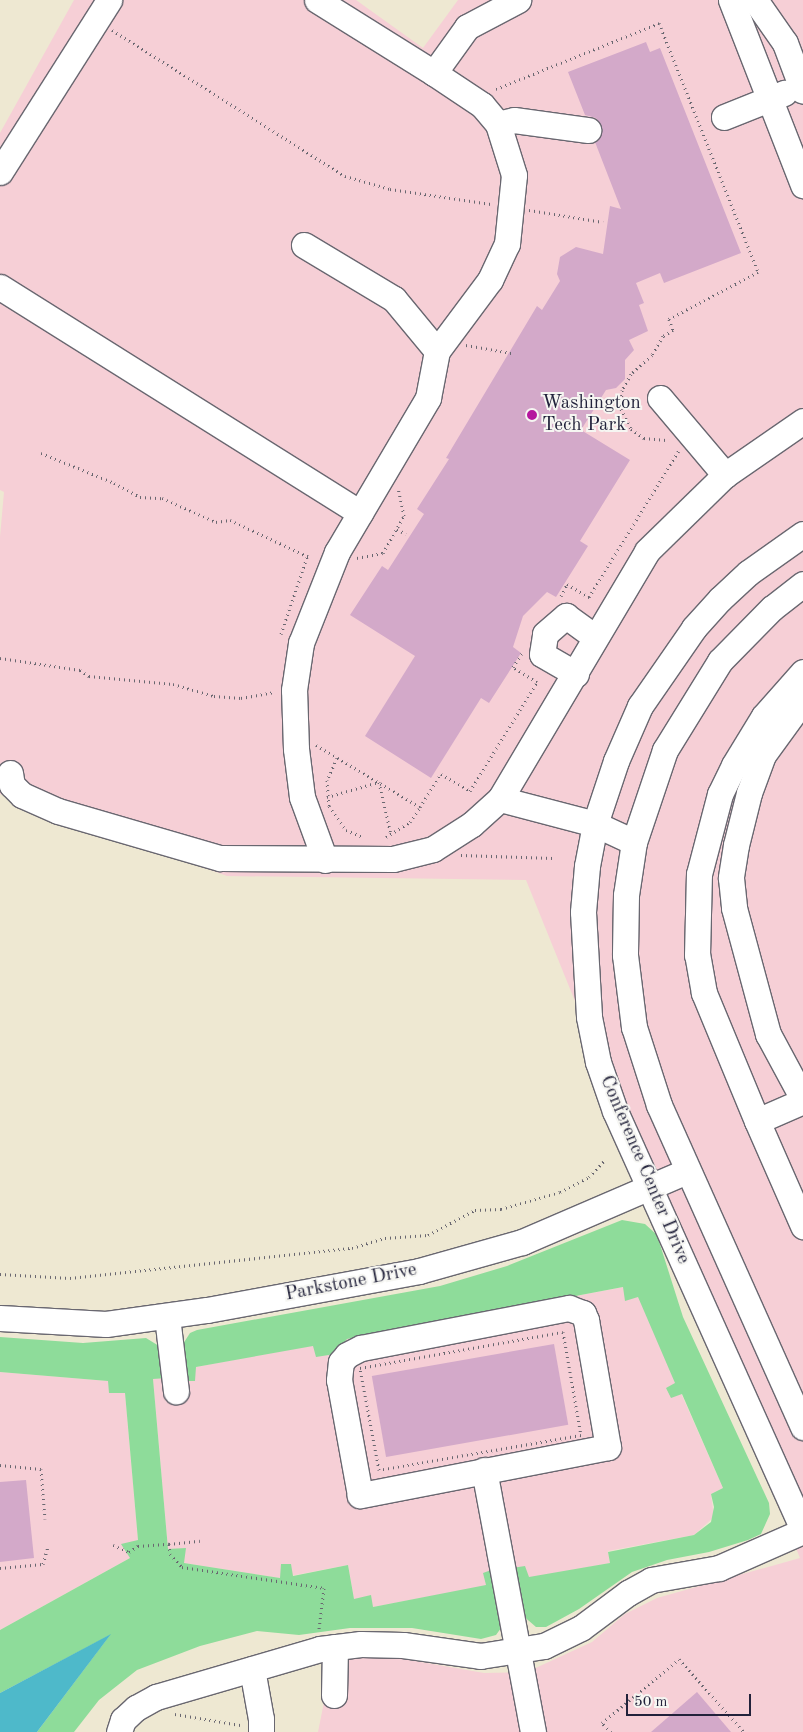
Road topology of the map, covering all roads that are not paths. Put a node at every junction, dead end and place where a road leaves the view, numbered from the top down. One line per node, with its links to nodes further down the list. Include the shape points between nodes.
1 (317, 0): 6 (street)
2 (518, 0): 6 (street, via 467,27)
3 (731, 0): 8 (street)
4 (755, 0): 7 (street, via 785,43)
5 (103, 10): 12 (street)
6 (434, 73): 10 (street, via 482,105)
7 (802, 88): 8 (street)
8 (769, 98): 9 (street); 13 (street)
9 (724, 116)
10 (498, 124): 11 (street, via 514,120); 16 (street, via 514,175 507,244 490,280)
11 (588, 130)
12 (0, 172)
13 (803, 185)
14 (304, 245): 16 (street, via 394,299)
15 (0, 287): 20 (street)
16 (437, 351): 20 (street, via 428,398)
17 (660, 398): 19 (street)
18 (803, 421): 19 (street)
19 (725, 475): 23 (street, via 647,551)
20 (360, 513): 33 (street, via 330,567 301,643 294,690 302,797)
21 (803, 534): 29 (street, Conference Center Drive, via 748,573 720,599 664,669 640,706)
22 (803, 584): 31 (street, Conference Center Drive, via 765,614 720,661 665,750)
23 (596, 637): 25 (street); 25 (street, via 566,616 545,634 542,654)
24 (803, 672): 30 (street, via 747,741 720,794)
25 (576, 674): 28 (street)
26 (803, 700): 32 (street, via 777,732 764,755 749,793)
27 (10, 773): 33 (street, via 12,784 22,795 58,811 182,848 220,858)
28 (500, 799): 29 (street); 33 (street, via 472,824 433,849 393,859)
29 (595, 824): 31 (street); 37 (street, Conference Center Drive, via 583,912 589,1017 598,1062)
30 (709, 838): 32 (street); 35 (street, via 699,874 697,955 704,993)
31 (634, 842): 36 (street, Conference Center Drive, via 626,895 625,955 634,1027 659,1105)
32 (736, 845): 34 (street, via 731,878 743,945 768,1034)
33 (325, 860)
34 (803, 1100): 35 (street)
35 (757, 1121): 38 (street)
36 (687, 1171): 37 (street, Parkstone Drive); 42 (street, Conference Center Drive)
37 (648, 1188): 39 (street, Parkstone Drive, via 522,1242 469,1259); 44 (street, Conference Center Drive)
38 (803, 1226)
39 (166, 1317): 40 (street, Parkstone Drive, via 106,1324); 41 (street)
40 (0, 1318)
41 (176, 1391)
42 (803, 1427)
43 (484, 1470): 43 (street, via 608,1447 586,1320 576,1309 361,1348 341,1362 339,1380 360,1495); 46 (street)
44 (803, 1531): 46 (street, via 719,1568 651,1580 560,1639)
45 (327, 1640): 46 (street, via 403,1645 480,1656); 47 (street); 48 (street)
46 (516, 1652): 51 (street)
47 (252, 1669): 49 (street, via 261,1719); 50 (street, via 156,1697 123,1720)
48 (334, 1695)
49 (250, 1729)
50 (119, 1732)
51 (533, 1732)

